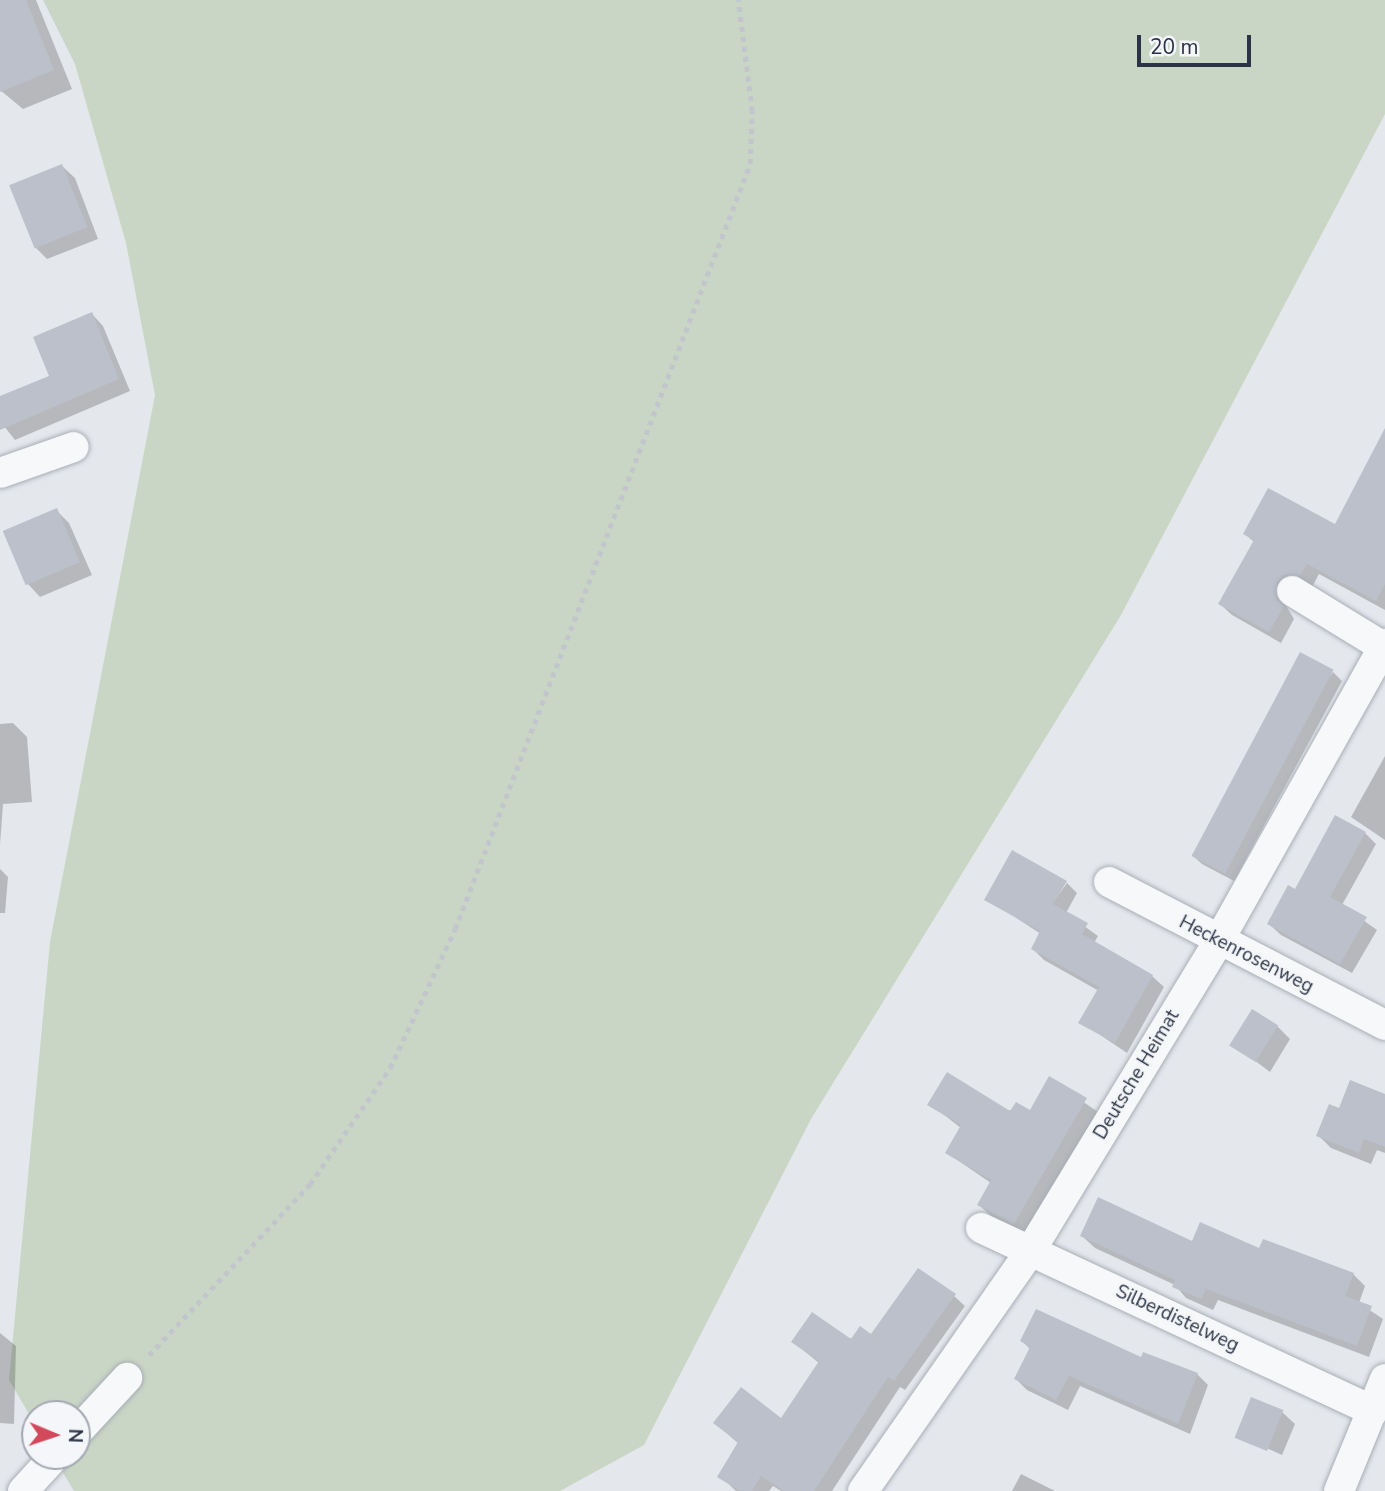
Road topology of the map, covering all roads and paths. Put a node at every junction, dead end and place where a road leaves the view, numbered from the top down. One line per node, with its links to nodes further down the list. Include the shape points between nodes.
1 (738, 0): 11 (path, via 752,111 750,164 455,929 390,1068 310,1184)
2 (74, 447): 3 (street)
3 (0, 473)
4 (1292, 591): 5 (street)
5 (1384, 646): 7 (street, Deutsche Heimat)
6 (1109, 882): 7 (street, Heckenrosenweg)
7 (1218, 942): 8 (street, Heckenrosenweg); 10 (street, Deutsche Heimat)
8 (1385, 1026)
9 (981, 1228): 10 (street, Silberdistelweg)
10 (1031, 1250): 13 (street, Silberdistelweg); 17 (street, Deutsche Heimat)
11 (127, 1378): 14 (street)
12 (1385, 1380): 13 (street)
13 (1373, 1410): 18 (street)
14 (91, 1418)
15 (42, 1470): 16 (street)
16 (23, 1491)
17 (863, 1491)
18 (1339, 1491)

